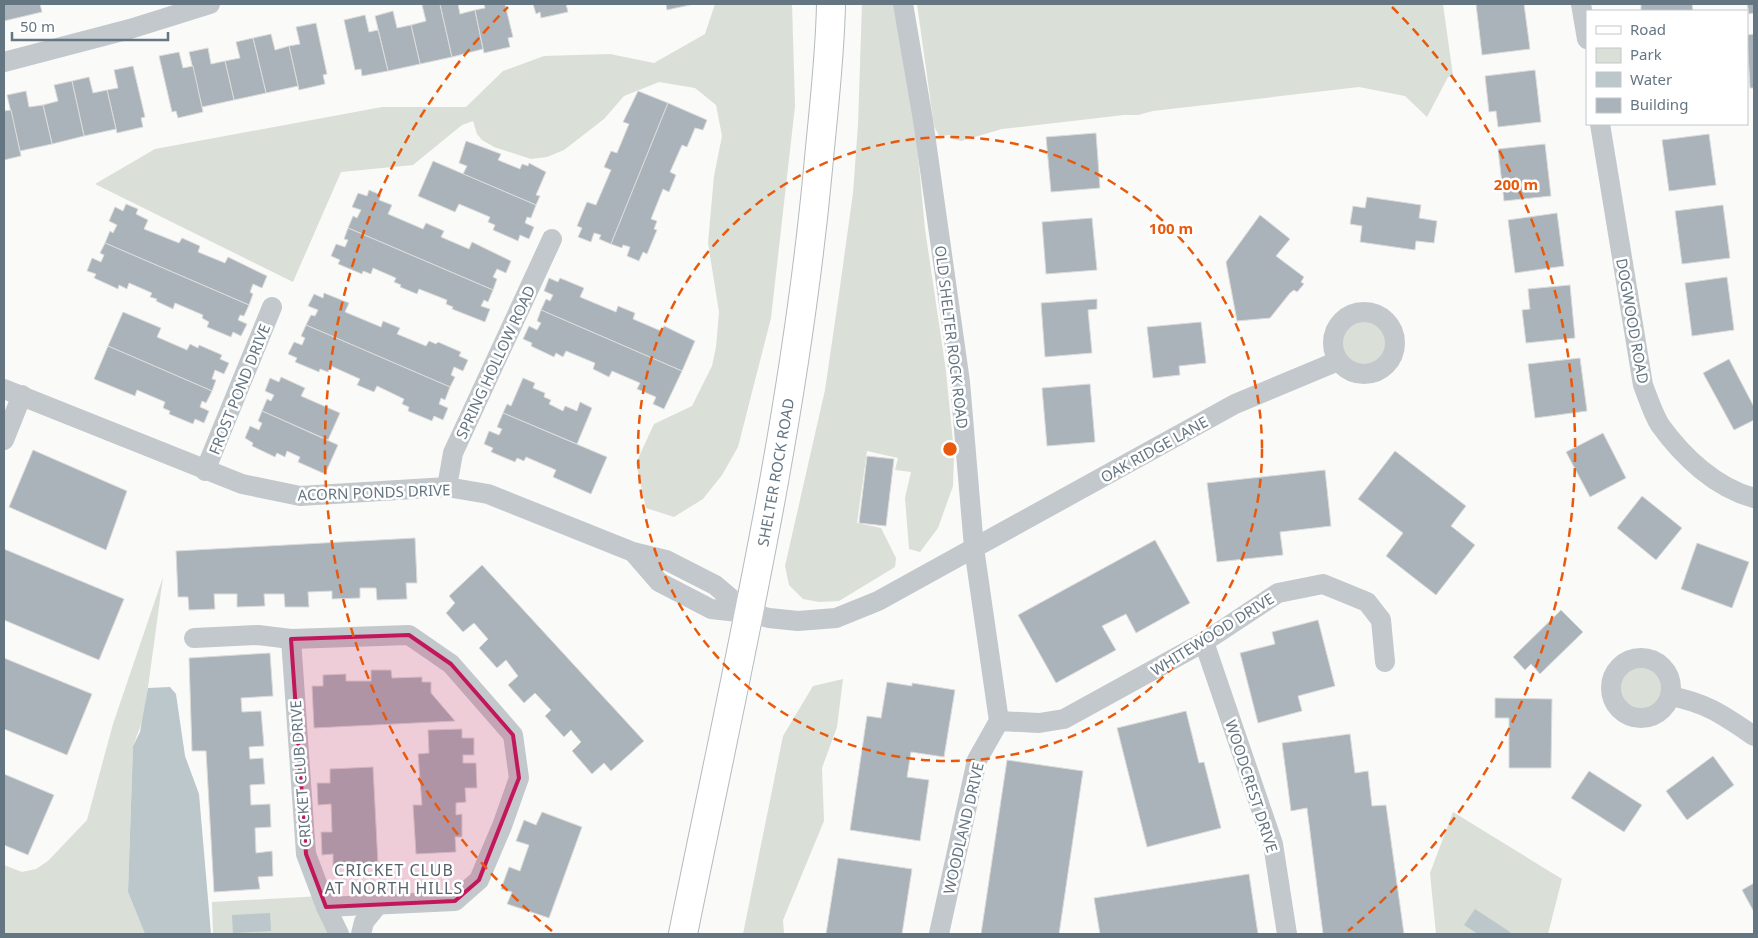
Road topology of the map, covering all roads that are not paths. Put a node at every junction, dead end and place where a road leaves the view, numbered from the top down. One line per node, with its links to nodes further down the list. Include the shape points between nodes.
1 (210, 4): 5 (street)
2 (831, 4): 18 (main road, SHELTER ROCK ROAD, via 808,266 795,359)
3 (903, 4): 17 (street, OLD SHELTER ROCK ROAD, via 960,382)
4 (1581, 4): 6 (street)
5 (177, 9): 7 (street, via 130,29)
6 (1586, 33)
7 (4, 62)
8 (1600, 125): 16 (street, DOGWOOD ROAD, via 1643,385 1659,424 1694,464 1739,494)
9 (552, 239): 15 (street, SPRING HOLLOW ROAD, via 453,453)
10 (272, 307): 14 (street, FROST POND DRIVE)
11 (1338, 361): 17 (street, OAK RIDGE LANE, via 1236,404)
12 (13, 392): 13 (street); 14 (street, ACORN PONDS DRIVE)
13 (4, 440)
14 (205, 471): 15 (street, ACORN PONDS DRIVE, via 242,484 300,496)
15 (447, 487): 18 (street, ACORN PONDS DRIVE, via 488,494 633,552 659,582 711,609)
16 (1754, 498)
17 (974, 548): 18 (street, via 878,601 836,618 798,621); 24 (street)
18 (748, 613): 30 (main road, SHELTER ROCK ROAD)
19 (194, 638): 20 (street, via 258,635)
20 (291, 639): 26 (street, via 409,635 451,664 513,735 519,778 479,880 455,902); 27 (street, CRICKET CLUB DRIVE, via 306,854)
21 (1204, 642): 22 (street, WHITEWOOD DRIVE, via 1278,593 1322,584 1367,602 1381,620); 24 (street, WHITEWOOD DRIVE, via 1064,719 1039,723); 32 (street, WOODCREST DRIVE, via 1273,844)
22 (1385, 662)
23 (1670, 696): 25 (street, via 1713,709)
24 (999, 721): 31 (street, WOODLAND DRIVE, via 977,760)
25 (1754, 736)
26 (377, 906): 27 (street); 29 (street, via 364,922)
27 (326, 907): 28 (street, CRICKET CLUB DRIVE)
28 (339, 934)
29 (361, 934)
30 (683, 934)
31 (939, 934)
32 (1287, 934)

